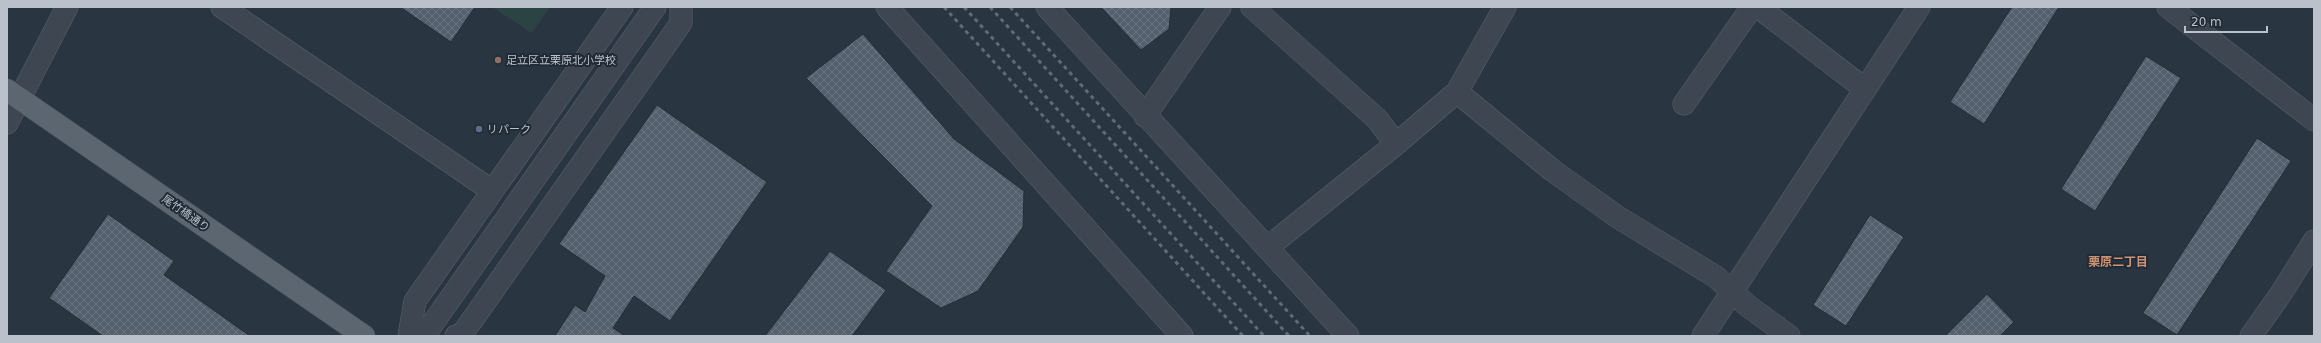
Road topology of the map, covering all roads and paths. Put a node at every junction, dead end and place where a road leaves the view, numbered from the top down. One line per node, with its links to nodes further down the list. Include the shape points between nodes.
1 (67, 7): 17 (street)
2 (222, 7): 23 (street)
3 (622, 7): 23 (street)
4 (655, 7): 29 (street)
5 (680, 7): 30 (street, via 681,23 463,333)
6 (888, 7): 31 (street)
7 (1047, 7): 19 (street)
8 (1220, 7): 19 (street)
9 (1252, 7): 22 (street, via 1377,119)
10 (1505, 7): 16 (street)
11 (1752, 7): 18 (street)
12 (1758, 7): 15 (street)
13 (1919, 7): 15 (street)
14 (2168, 7): 20 (street)
15 (1865, 89): 26 (street)
16 (1457, 92): 22 (street); 26 (street, via 1552,170 1616,216)
17 (13, 95): 21 (street); 27 (main road, 尾竹橋通り)
18 (1684, 104)
19 (1145, 116): 25 (street)
20 (2314, 120)
21 (7, 123)
22 (1396, 144): 25 (street)
23 (491, 190): 28 (street, via 415,301)
24 (2314, 241): 35 (street)
25 (1267, 248): 32 (street)
26 (1733, 291): 33 (street); 34 (street, via 1748,306)
27 (364, 336)
28 (409, 336)
29 (424, 336)
30 (456, 336)
31 (1182, 336)
32 (1348, 336)
33 (1703, 336)
34 (1789, 336)
35 (2251, 336)

